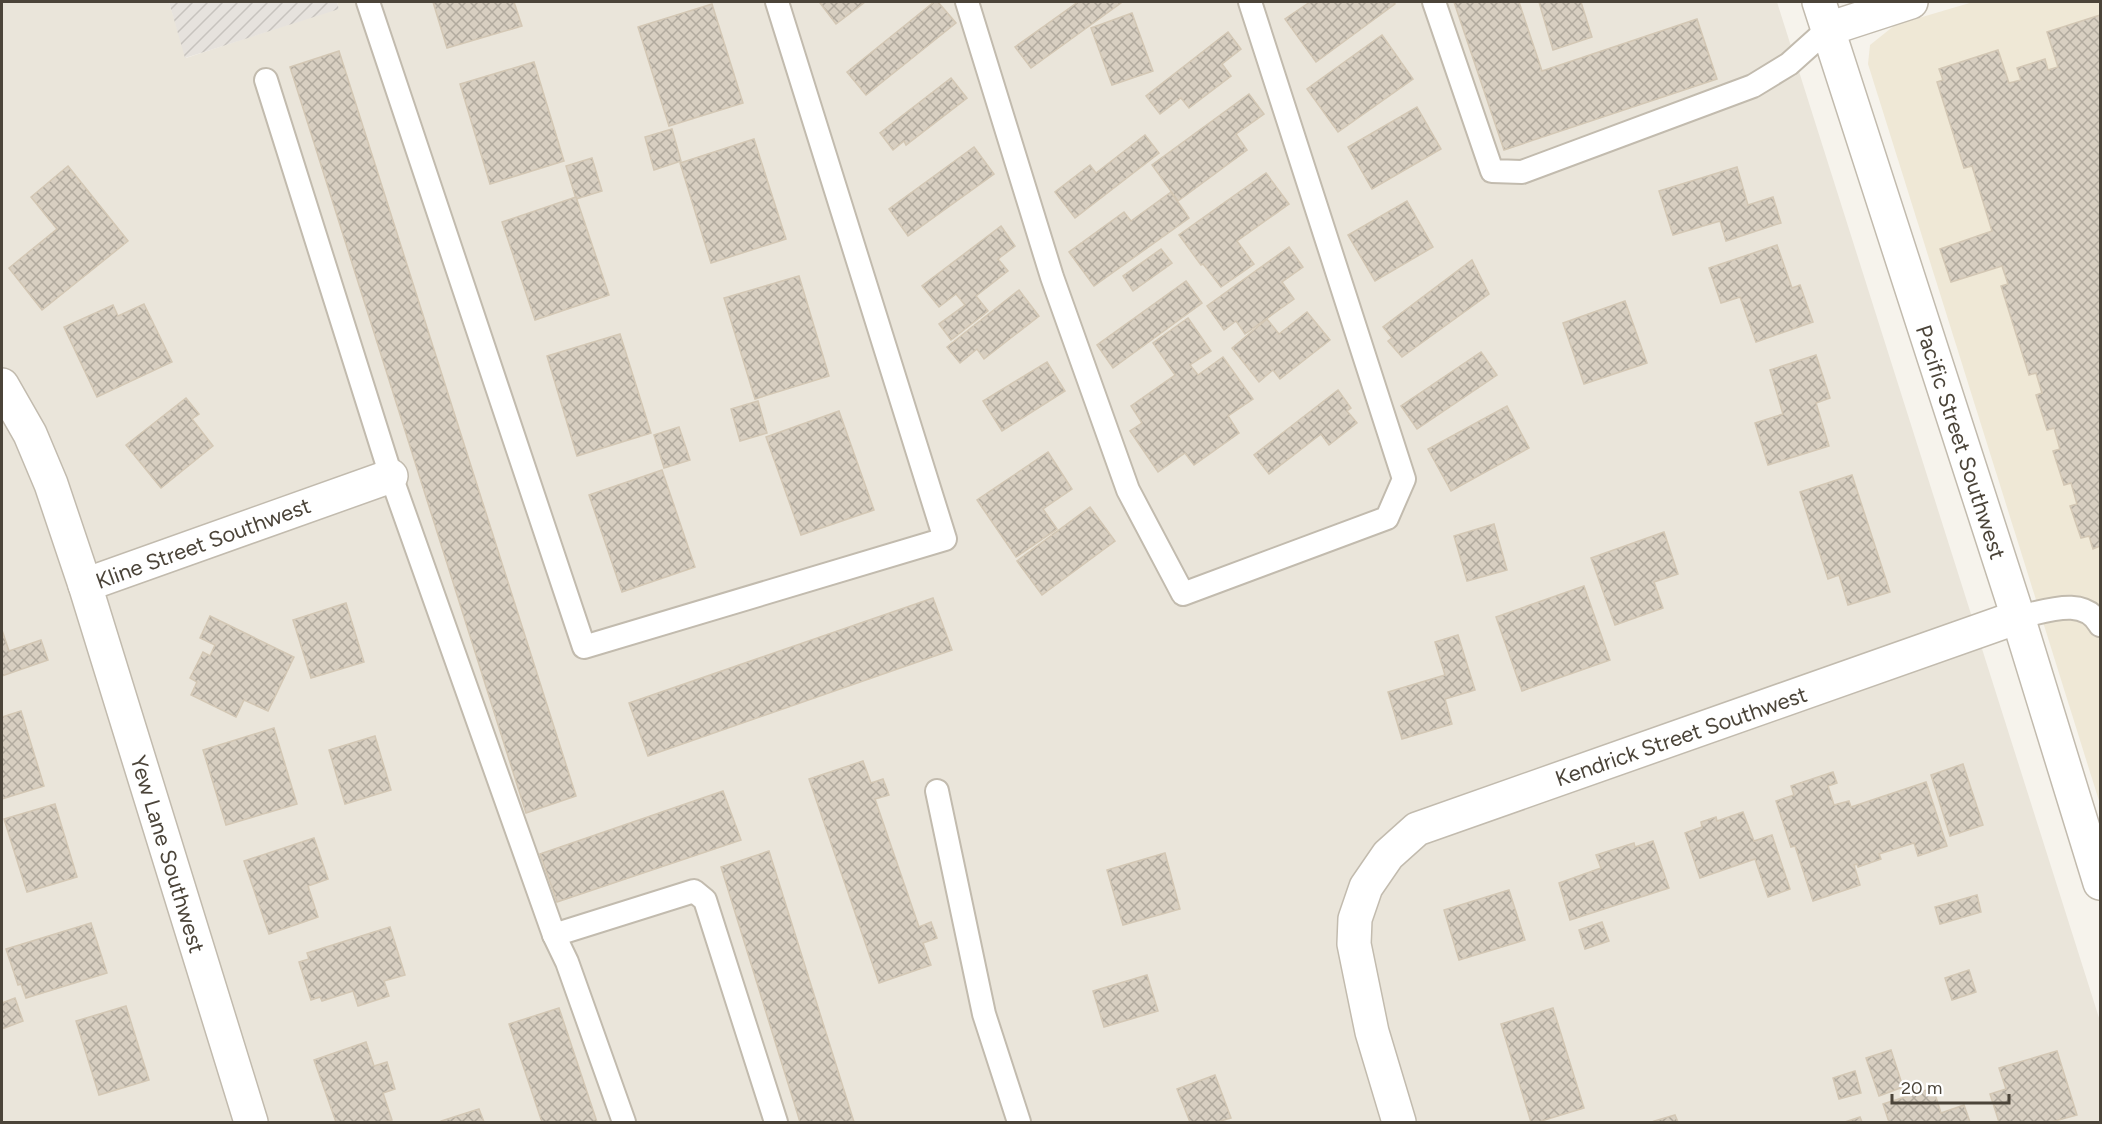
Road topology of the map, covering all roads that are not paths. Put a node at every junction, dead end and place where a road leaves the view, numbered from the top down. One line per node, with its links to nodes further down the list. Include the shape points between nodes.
1 (368, 2): 2 (lane, via 584,647 945,539)
2 (777, 2)
3 (967, 2): 4 (lane, via 1052,277 1128,490 1183,594 1387,518 1404,479)
4 (1250, 2)
5 (1434, 2): 7 (lane, via 1492,171 1522,172 1753,87 1789,64)
6 (1911, 2): 7 (street)
7 (1824, 15): 12 (street, Pacific Street Southwest)
8 (266, 81): 10 (lane)
9 (2, 385): 11 (street, Kline Street Southwest, via 30,434 51,484)
10 (392, 476): 11 (street, Kline Street Southwest); 16 (lane)
11 (85, 585): 17 (street, Yew Lane Southwest)
12 (2018, 617): 13 (lane, via 2073,607 2096,616); 15 (street, Pacific Street Southwest); 21 (street, Kendrick Street Southwest, via 1417,829 1388,855 1366,887 1355,919 1354,944 1372,1032)
13 (2100, 625)
14 (937, 791): 20 (lane, via 984,1014)
15 (2100, 883)
16 (554, 935): 18 (lane); 19 (lane, via 694,891 705,900)
17 (250, 1122)
18 (624, 1122)
19 (776, 1122)
20 (1019, 1122)
21 (1399, 1122)

